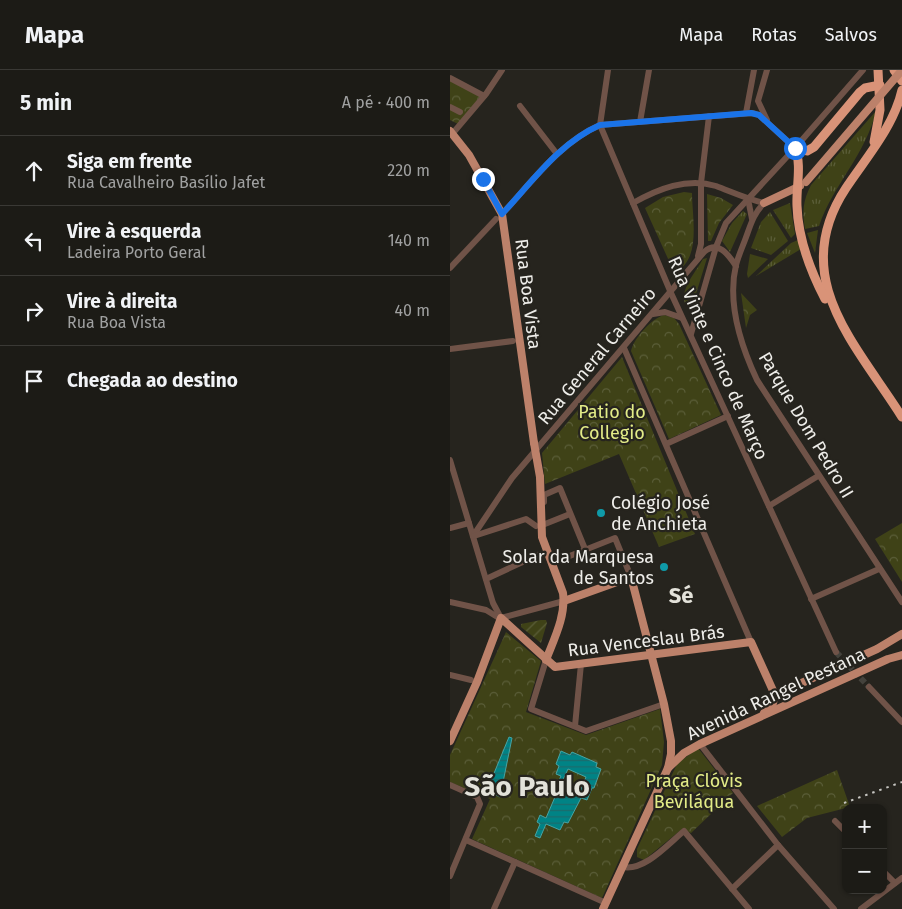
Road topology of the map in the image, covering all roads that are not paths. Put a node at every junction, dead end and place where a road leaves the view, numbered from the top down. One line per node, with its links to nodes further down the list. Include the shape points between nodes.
1 (502, 70): 18 (street)
2 (608, 70): 26 (street)
3 (649, 70): 24 (street)
4 (754, 70): 11 (street)
5 (767, 70): 12 (street)
6 (863, 70): 29 (street)
7 (878, 70): 14 (highway)
8 (894, 70): 13 (highway)
9 (902, 70): 32 (main road, bridge, via 806,182)
10 (450, 78): 18 (street)
11 (753, 78): 12 (street, via 757,82); 16 (street)
12 (763, 81): 17 (street)
13 (902, 81)
14 (880, 85): 28 (highway, via 880,110); 29 (highway, via 860,92 814,147 807,150)
15 (902, 90): 28 (highway, via 897,106)
16 (751, 94): 17 (street); 22 (street)
17 (759, 95): 25 (street, via 759,105)
18 (484, 96): 27 (street)
19 (520, 106): 30 (street)
20 (450, 107): 21 (street)
21 (460, 112)
22 (746, 113): 23 (street); 25 (street, via 757,114)
23 (709, 116): 24 (street); 31 (street)
24 (640, 122): 26 (street)
25 (768, 123): 29 (street)
26 (600, 125): 30 (street, via 588,130); 34 (street, Rua Vinte e Cinco de Março)
27 (451, 135): 36 (main road, Rua Boa Vista, via 469,155)
28 (873, 147): 44 (highway, via 840,197 828,228 822,258 827,290)
29 (795, 148): 32 (highway, via 800,162); 33 (street)
30 (557, 154): 36 (street)
31 (702, 183): 33 (street); 34 (street, via 660,189); 39 (street, via 701,244)
32 (797, 188): 35 (main road); 44 (highway, via 799,226 810,265)
33 (748, 200): 35 (street); 37 (street); 38 (street, via 726,223)
34 (634, 203): 42 (street, Rua Vinte e Cinco de Março)
35 (764, 203): 37 (street, Parque Dom Pedro II)
36 (499, 217): 41 (street); 68 (main road, Rua Boa Vista, bridge, via 540,477 542,537)
37 (752, 219): 40 (street, Parque Dom Pedro II)
38 (716, 247): 39 (street, Rua General Carneiro, via 706,250); 40 (street, via 723,249); 46 (street)
39 (696, 260): 42 (street, Rua General Carneiro)
40 (736, 266): 54 (street, Parque Dom Pedro II, via 735,313 747,359)
41 (450, 268)
42 (671, 293): 43 (street, Rua General Carneiro); 45 (street, Rua Vinte e Cinco de Março)
43 (653, 314): 45 (street, via 671,313); 48 (street, Rua General Carneiro)
44 (836, 316): 51 (highway)
45 (682, 318): 46 (street, Rua Vinte e Cinco de Março)
46 (691, 334): 50 (street, Rua Vinte e Cinco de Março)
47 (513, 341): 49 (street)
48 (624, 348): 52 (street); 61 (street, Rua General Carneiro, via 512,478)
49 (450, 349)
50 (728, 416): 52 (street); 55 (street, Rua Vinte e Cinco de Março)
51 (902, 417)
52 (666, 444): 73 (street)
53 (450, 460): 57 (street)
54 (818, 476): 55 (street); 64 (street, Parque Dom Pedro II)
55 (769, 506): 67 (street, Rua Vinte e Cinco de Março)
56 (570, 514): 58 (street); 62 (street); 62 (street, via 560,488 544,495 547,543 555,561)
57 (469, 523): 60 (street); 61 (street)
58 (545, 524)
59 (536, 526): 61 (street, via 526,519)
60 (450, 528)
61 (473, 536): 66 (street)
62 (585, 550): 65 (street, via 615,538)
63 (540, 554): 66 (street)
64 (878, 569): 67 (street); 70 (street, Parque Dom Pedro II)
65 (631, 577): 68 (main road); 75 (main road)
66 (486, 579): 71 (street)
67 (810, 599): 74 (street, Rua Vinte e Cinco de Março)
68 (564, 601): 71 (street); 77 (main road)
69 (450, 602): 71 (street, via 486,610)
70 (902, 602)
71 (500, 618): 77 (main road); 86 (main road, via 484,666)
72 (902, 634): 82 (main road, Avenida Rangel Pestana, via 877,649)
73 (751, 642): 75 (main road, Rua Venceslau Brás); 82 (main road)
74 (836, 652)
75 (651, 655): 78 (main road, Rua Venceslau Brás); 83 (main road)
76 (902, 655): 85 (main road, Avenida Rangel Pestana)
77 (546, 660): 78 (main road, Rua Venceslau Brás, via 555,667); 87 (street, via 531,709)
78 (581, 664): 87 (street)
79 (450, 675): 80 (street)
80 (471, 680)
81 (868, 687): 84 (street)
82 (775, 695): 85 (main road, via 771,707)
83 (664, 704): 87 (street, via 586,731); 90 (main road, via 671,741)
84 (900, 718)
85 (756, 719): 89 (main road, Avenida Rangel Pestana)
86 (454, 725): 88 (main road)
87 (575, 726)
88 (450, 741)
89 (700, 744): 90 (main road, Avenida Rangel Pestana); 95 (street)
90 (668, 768): 97 (main road)
91 (450, 785): 94 (street, via 479,800)
92 (835, 821): 93 (street)
93 (842, 828)
94 (466, 840): 96 (street); 99 (street)
95 (778, 845): 102 (street); 106 (street)
96 (516, 862): 103 (street); 104 (street)
97 (622, 867): 102 (street, via 636,867 644,863 684,832); 103 (main road)
98 (887, 874): 101 (street)
99 (450, 876)
100 (902, 878): 101 (street)
101 (895, 883): 107 (street)
102 (732, 889): 105 (street)
103 (605, 906)
104 (494, 909)
105 (749, 909)
106 (834, 909)
107 (861, 909)

